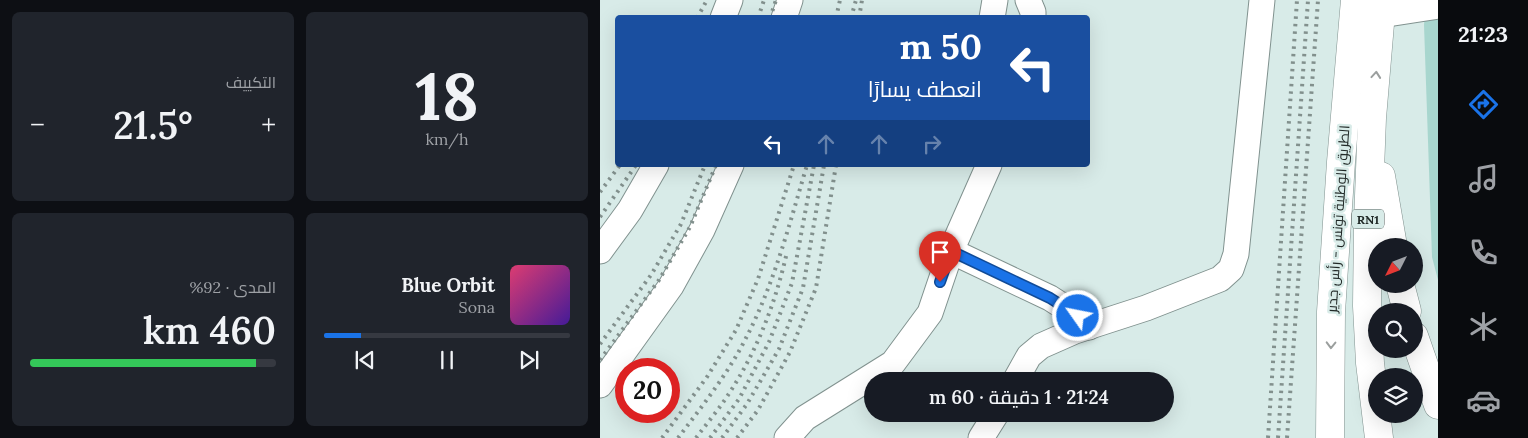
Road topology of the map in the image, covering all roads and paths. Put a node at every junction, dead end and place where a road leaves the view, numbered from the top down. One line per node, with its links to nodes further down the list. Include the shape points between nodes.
1 (730, 0): 9 (lane)
2 (790, 0): 10 (lane)
3 (995, 0): 11 (lane)
4 (1028, 0): 12 (lane)
5 (1262, 0): 20 (lane, via 1236,254 1231,269 1220,279 1202,287)
6 (1355, 0): 28 (main road, الطريق الوطنية تونس - رأس جدير / RN1, one-way to 28, via 1331,312)
7 (1438, 6): 8 (lane)
8 (1382, 8): 13 (main road, الطريق الوطنية تونس - رأس جدير / RN1, one-way to 8)
9 (724, 15)
10 (785, 15)
11 (992, 15)
12 (1033, 15)
13 (1372, 118): 17 (main road); 29 (main road, الطريق الوطنية تونس - رأس جدير / RN1, via 1368,306 1370,363)
14 (655, 167): 18 (lane, via 630,210)
15 (730, 167): 23 (lane, via 702,230 671,286)
16 (988, 167): 19 (lane)
17 (1392, 238)
18 (600, 251)
19 (951, 251): 20 (lane, via 1050,298); 26 (lane, via 930,313 893,363 805,418)
20 (1089, 327): 22 (lane, via 1041,346 1029,356)
21 (1422, 358): 24 (main road)
22 (1020, 372)
23 (600, 385)
24 (1438, 405)
25 (991, 422): 27 (lane)
26 (787, 438)
27 (981, 438)
28 (1330, 438)
29 (1379, 438)

